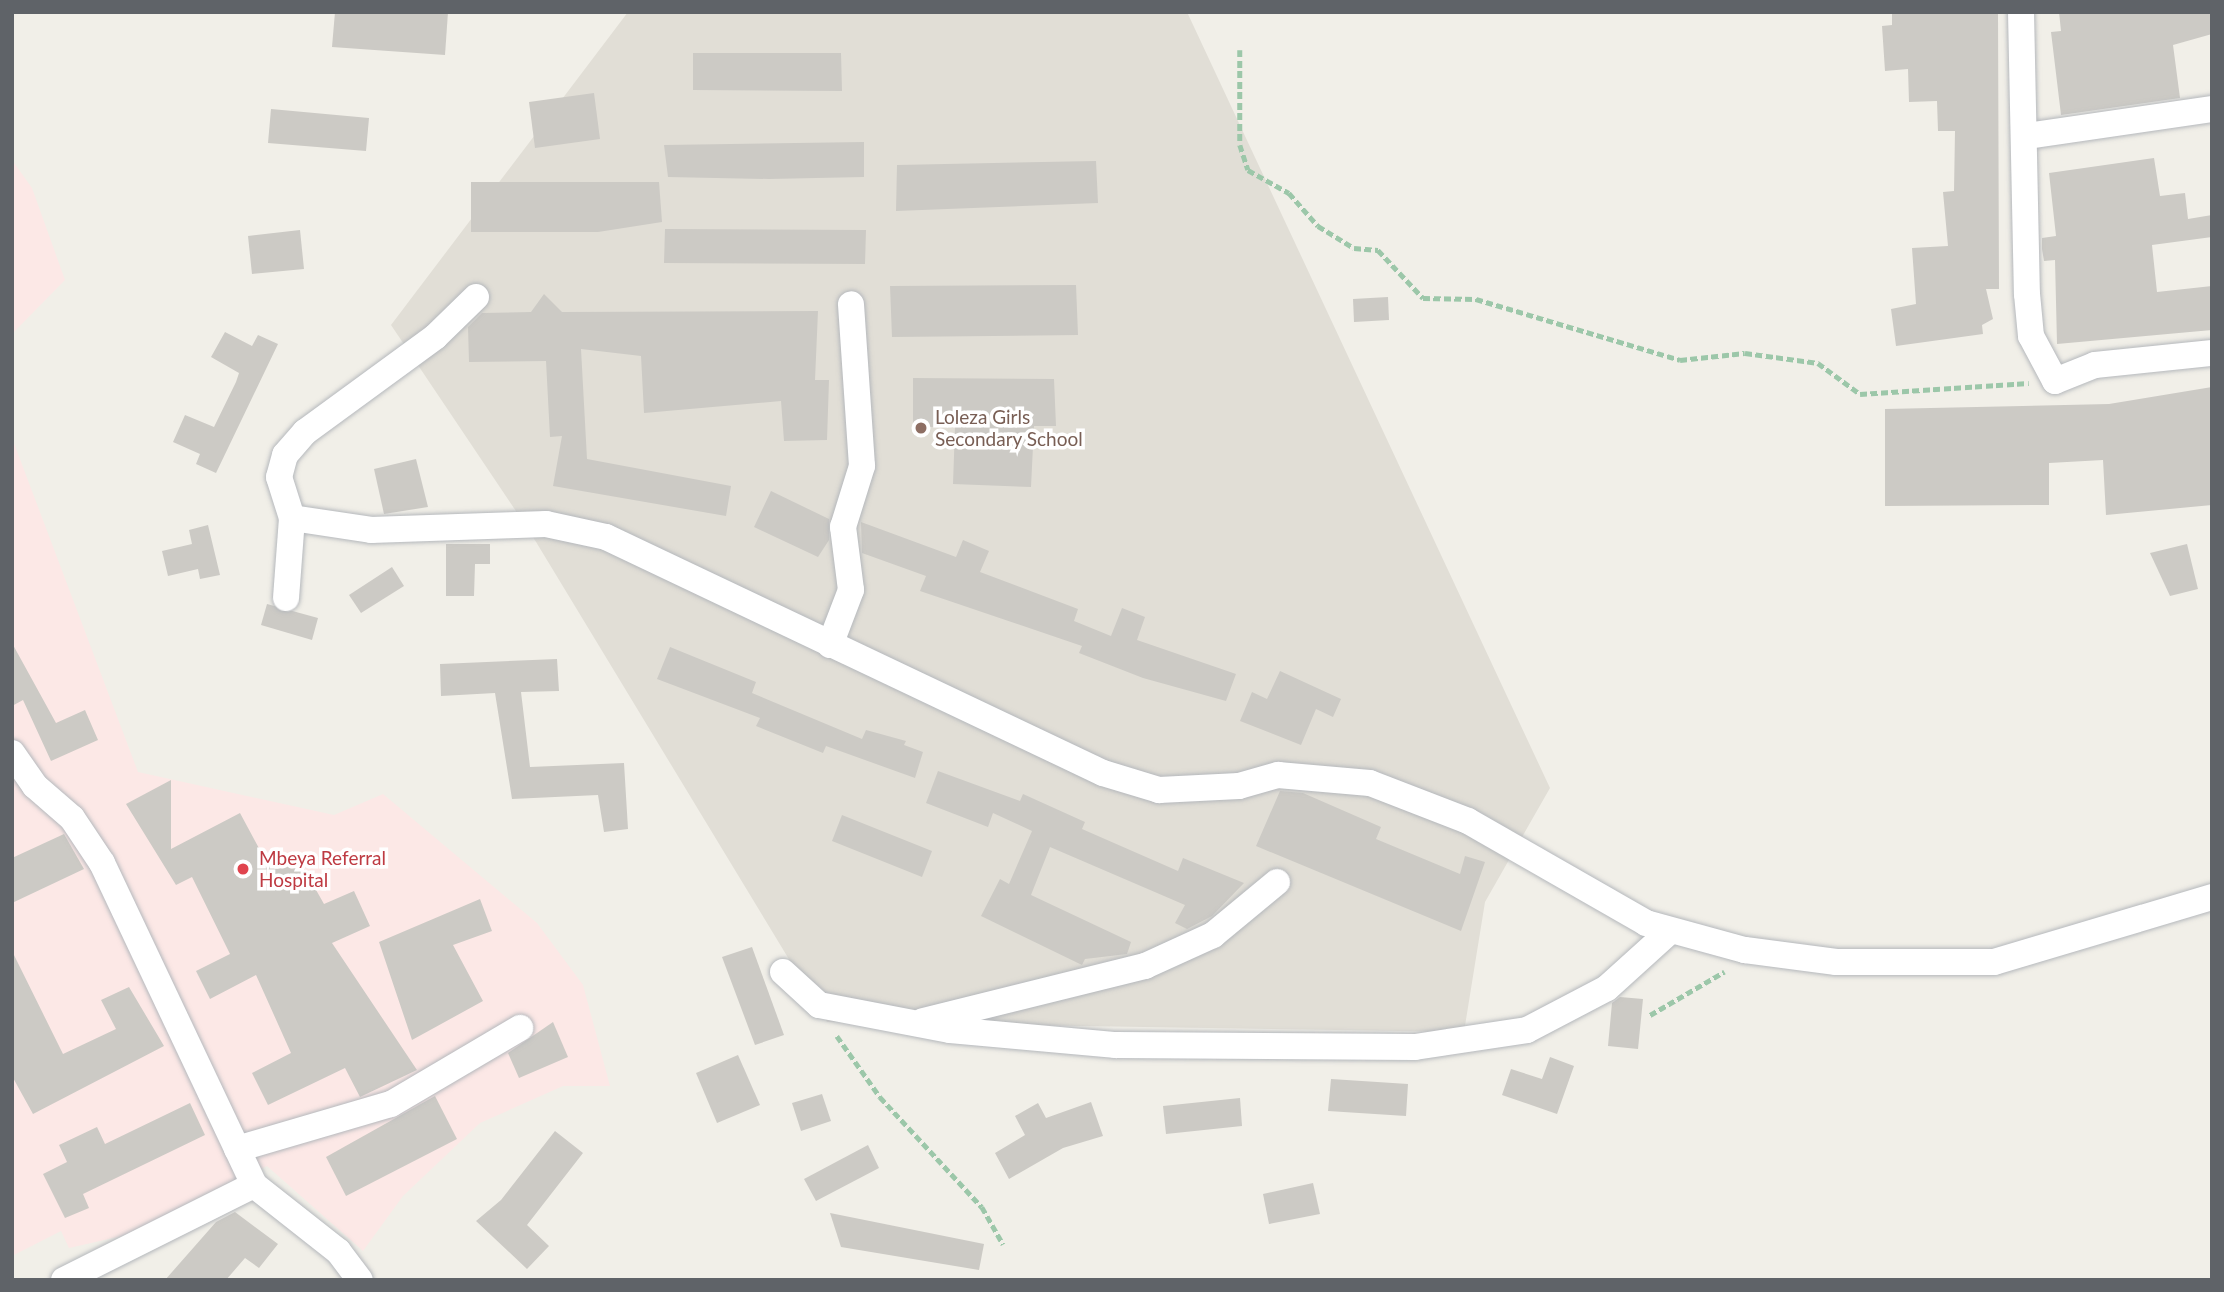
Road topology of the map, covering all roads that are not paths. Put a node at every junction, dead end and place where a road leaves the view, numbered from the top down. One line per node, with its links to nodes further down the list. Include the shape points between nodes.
1 (2021, 12): 3 (street)
2 (2212, 109): 3 (street)
3 (2027, 136): 6 (street, via 2030,322 2054,380 2095,365)
4 (476, 298): 7 (street, via 435,337 305,432 285,455 279,477)
5 (850, 304): 9 (street, via 862,466 843,527 851,590)
6 (2212, 353)
7 (292, 518): 8 (street); 9 (street, via 371,530 545,524 606,537)
8 (286, 598)
9 (830, 645): 13 (street, via 1103,773 1159,790 1239,786 1278,775 1370,783 1468,821)
10 (12, 753): 17 (street, via 92,846)
11 (1277, 882): 15 (street, via 1213,935 1145,966)
12 (2212, 897): 13 (street, via 2032,956 1966,965 1836,962)
13 (1669, 932): 15 (street, via 1654,951 1587,1000 1527,1030 1489,1039 1415,1047 1116,1045)
14 (783, 972): 15 (street, via 819,1005)
15 (910, 1024)
16 (520, 1028): 17 (street, via 391,1104)
17 (237, 1149): 18 (street)
18 (254, 1185): 19 (street); 20 (street, via 338,1251)
19 (64, 1280)
20 (360, 1280)

